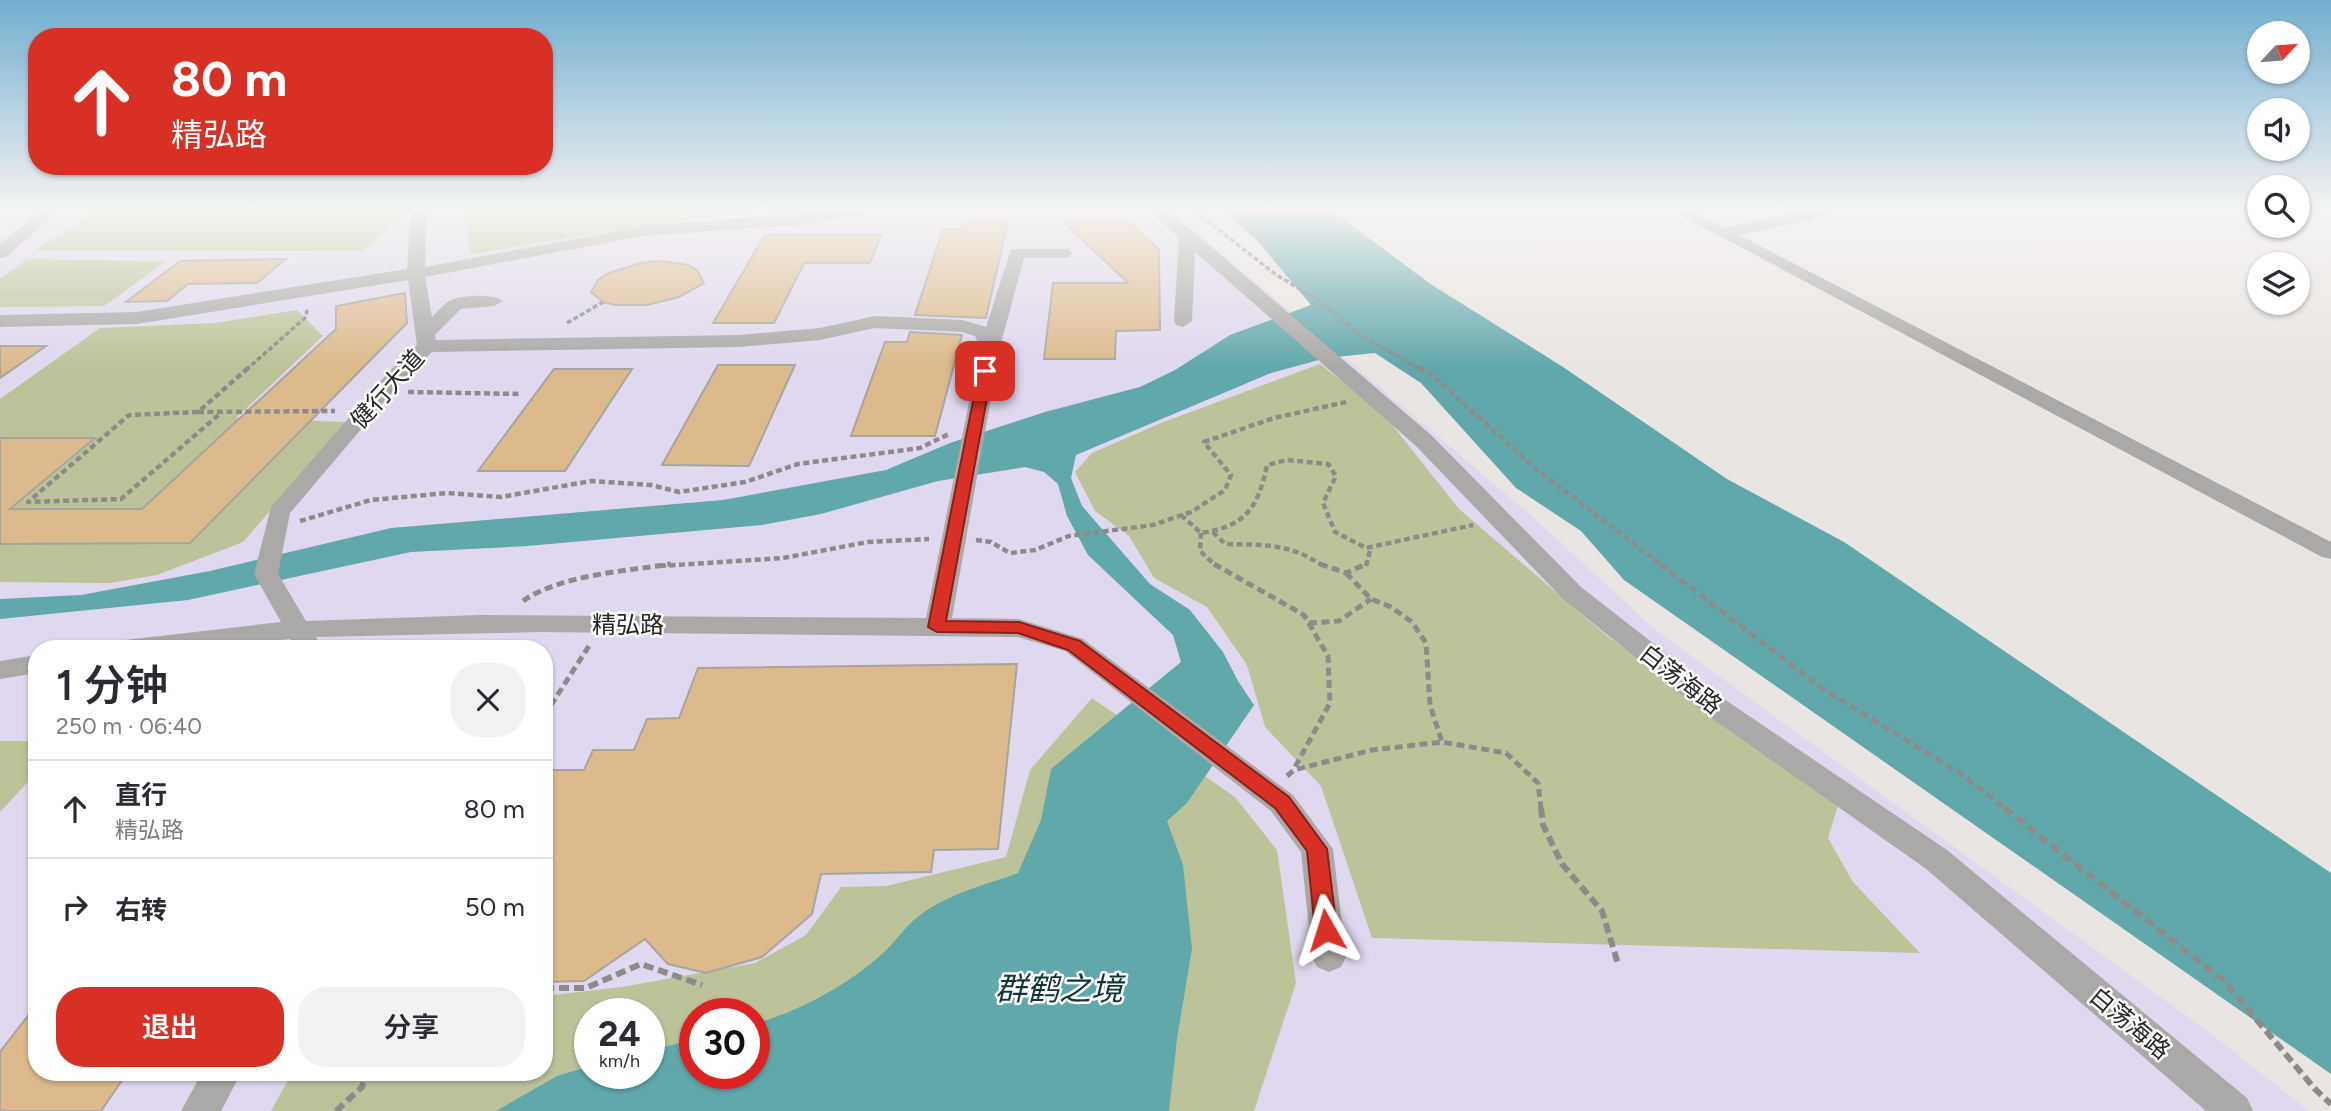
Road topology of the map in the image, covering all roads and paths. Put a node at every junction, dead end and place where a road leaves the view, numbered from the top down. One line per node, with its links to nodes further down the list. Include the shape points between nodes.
1 (417, 263): 8 (street, 健行大道)
2 (475, 263): 8 (street)
3 (1014, 263): 14 (street)
4 (1188, 263): 12 (street)
5 (1234, 263): 22 (street, 白荡海路, via 1423,440)
6 (1257, 263): 47 (path, via 1323,303 1356,332 1433,376 1535,468 1823,689 1982,790 2224,981)
7 (1781, 263): 27 (street)
8 (416, 274): 9 (street); 13 (street, 健行大道)
9 (308, 290): 11 (street, via 137,317); 18 (path, via 306,317)
10 (494, 301): 13 (street, via 456,304)
11 (0, 321)
12 (1183, 321)
13 (427, 339): 14 (street, via 739,341 820,334 875,321 963,326 983,332); 15 (street, 健行大道)
14 (990, 347): 20 (street)
15 (383, 391): 16 (path); 17 (street, 健行大道)
16 (520, 394)
17 (366, 411): 19 (path); 25 (street, 健行大道, via 279,512)
18 (198, 412): 19 (path); 19 (path, via 129,415 28,502 121,499)
19 (222, 412)
20 (976, 421): 25 (path, via 920,448 798,464 746,482 679,492 651,485 590,481 501,497 447,493 371,500); 32 (street)
21 (1181, 515): 24 (path)
22 (1498, 519): 26 (path); 50 (street, 白荡海路, via 1573,593 1717,708 1936,859)
23 (1212, 532): 24 (path); 26 (path, via 1226,531 1246,517 1267,465 1287,460 1328,464 1336,477 1323,502 1335,532); 28 (path, via 1225,544 1274,545)
24 (1200, 533): 30 (path, via 1200,551 1216,566 1304,615)
25 (275, 536): 33 (street, 健行大道, via 266,574)
26 (1371, 547): 28 (path, via 1366,566)
27 (2331, 552)
28 (1346, 573): 29 (path)
29 (1371, 599): 30 (path, via 1348,617 1326,624); 38 (path, via 1412,622 1426,643 1430,705)
30 (1308, 623): 39 (path, via 1328,656 1330,703)
31 (610, 624): 32 (street, 精弘路); 33 (street, 精弘路, via 490,624); 37 (path, via 581,655)
32 (937, 627): 40 (street, 精弘路, via 1019,628 1074,646)
33 (303, 639): 34 (street, 精弘路)
34 (282, 640)
35 (28, 665): 36 (street)
36 (0, 670)
37 (553, 701)
38 (1442, 742): 39 (path, via 1372,750); 42 (path, via 1506,753 1538,783 1543,825 1562,864 1602,911)
39 (1294, 770): 40 (path)
40 (1269, 793): 41 (street, 精弘路, via 1317,849)
41 (1329, 957)
42 (1618, 964)
43 (702, 985): 44 (path, via 640,964 586,988)
44 (553, 988)
45 (217, 1081): 48 (street)
46 (364, 1081): 49 (path)
47 (2331, 1104)
48 (200, 1111)
49 (336, 1111)
50 (2234, 1111)

